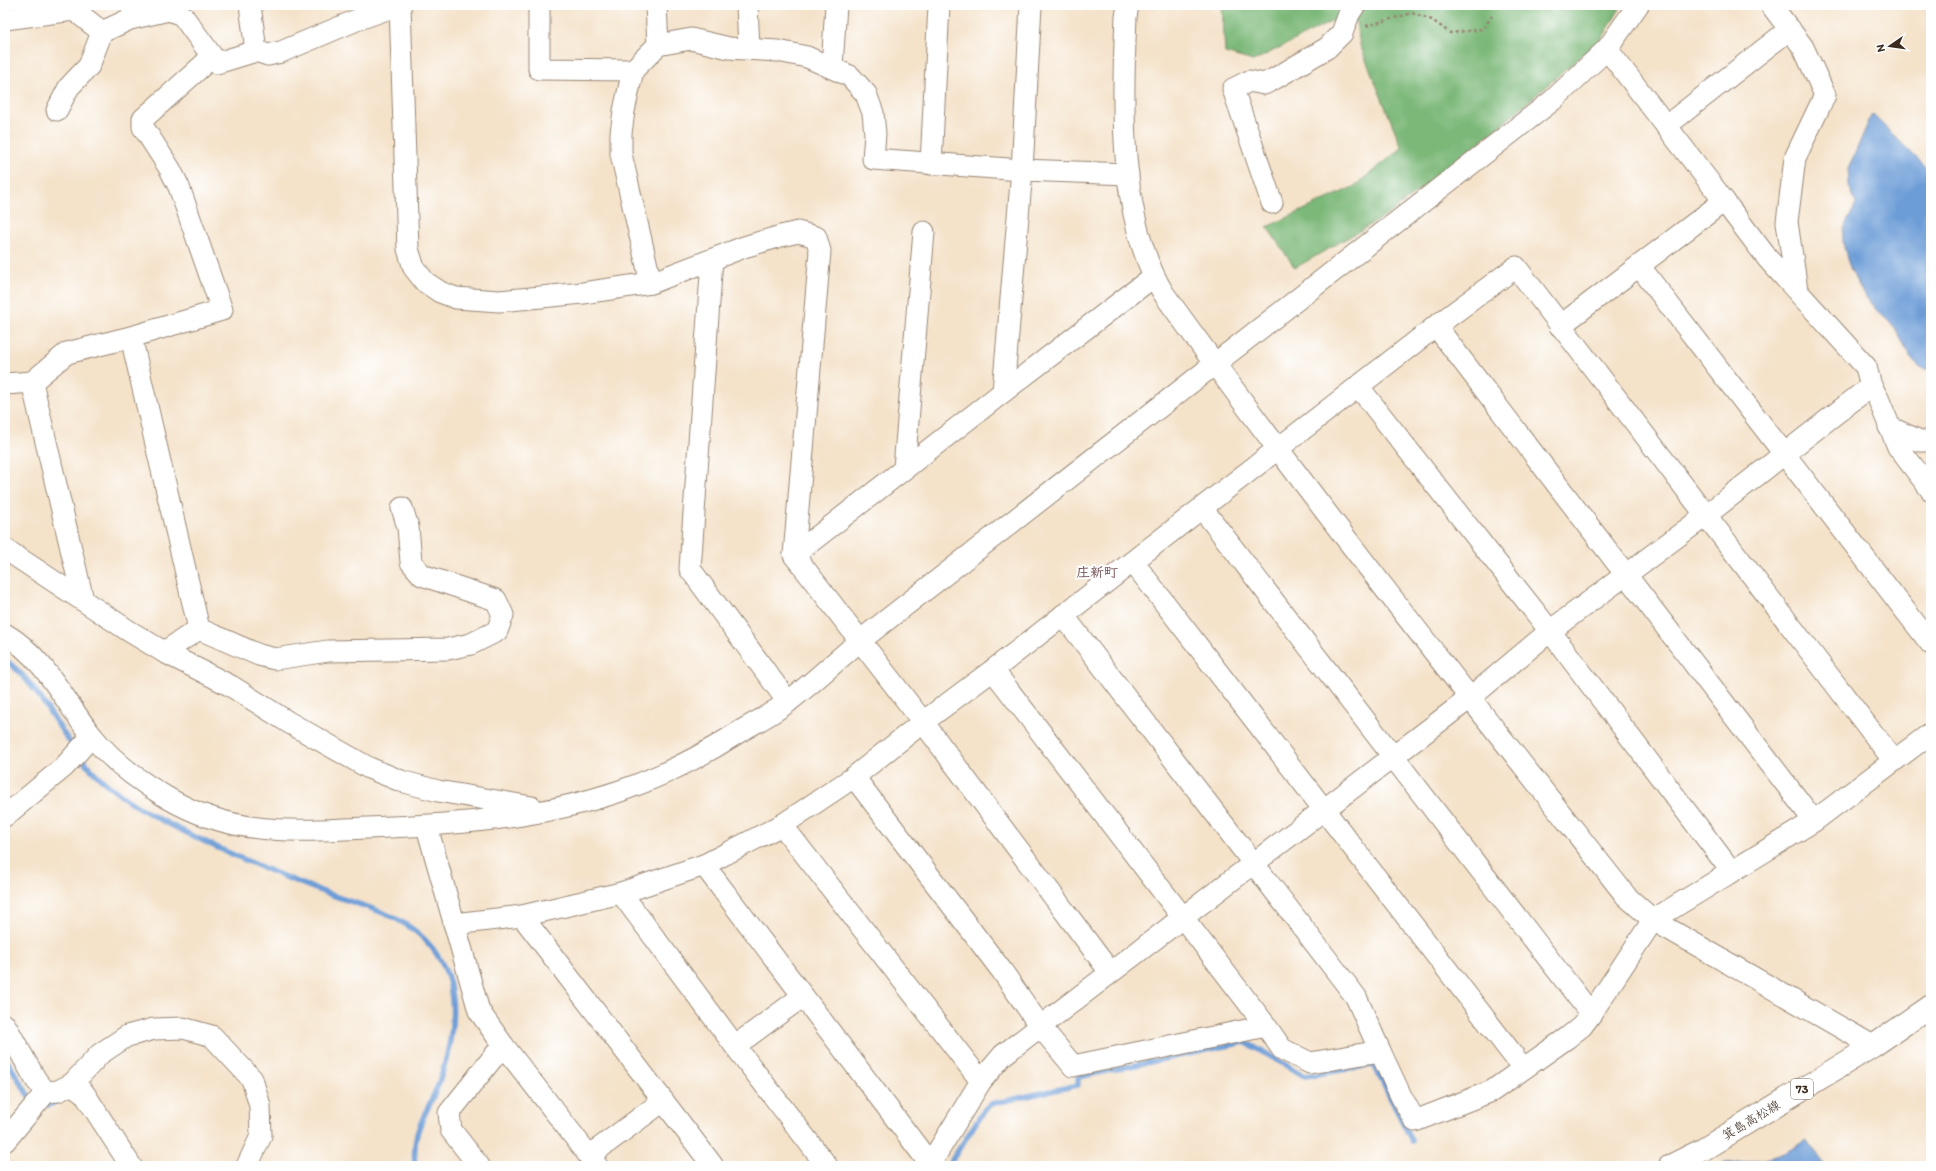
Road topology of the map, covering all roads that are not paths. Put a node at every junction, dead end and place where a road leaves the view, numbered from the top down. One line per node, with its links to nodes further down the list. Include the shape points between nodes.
1 (250, 5): 20 (street)
2 (399, 5): 20 (street, via 281,52 268,55); 35 (street, via 408,249 414,268 425,282 440,292 456,298 499,301)
3 (539, 5): 23 (street, via 539,69)
4 (656, 5): 17 (street)
5 (747, 5): 18 (street)
6 (836, 5): 22 (street)
7 (939, 5): 26 (street)
8 (1031, 5): 27 (street)
9 (1128, 5): 28 (street, via 1124,88)
10 (1355, 5): 30 (street, via 1342,33 1327,48 1264,84 1249,81 1232,90)
11 (1638, 5): 19 (street)
12 (1771, 5): 15 (street)
13 (77, 8): 14 (street); 16 (street)
14 (5, 19)
15 (1790, 29): 25 (street); 36 (street, via 1803,47 1825,95 1795,158 1787,222)
16 (102, 32): 21 (street, via 130,19 169,10 182,15 192,25); 24 (street, via 89,66 69,87)
17 (658, 45): 18 (street, via 691,39 729,48); 23 (street)
18 (749, 48): 22 (street, via 807,57)
19 (1607, 49): 25 (street); 40 (street, via 1553,100)
20 (256, 51): 21 (street, via 217,63)
21 (212, 56): 39 (street, via 143,120 144,128 179,187 222,310)
22 (832, 67): 26 (street, via 850,76 866,94 873,113 873,159)
23 (633, 70): 35 (street, via 624,111 621,154)
24 (57, 110)
25 (1666, 126): 29 (street)
26 (931, 164): 27 (street)
27 (1022, 170): 28 (street); 45 (street)
28 (1128, 174): 34 (street, via 1138,230)
29 (1724, 201): 33 (street); 36 (street, via 1768,259)
30 (1272, 203)
31 (924, 232): 50 (street)
32 (712, 260): 35 (street); 56 (street, via 798,232 816,237 820,251); 69 (street, via 690,569)
33 (1640, 267): 38 (street); 49 (street)
34 (1154, 277): 40 (street); 45 (street)
35 (651, 283)
36 (1797, 290): 44 (street, via 1866,367)
37 (1436, 326): 38 (street, via 1516,267); 43 (street); 58 (street)
38 (1560, 326): 54 (street)
39 (131, 337): 41 (street, via 67,353); 61 (street)
40 (1215, 365): 48 (street); 64 (street)
41 (32, 382): 42 (street); 59 (street)
42 (5, 384)
43 (1358, 386): 48 (street); 62 (street)
44 (1871, 386): 46 (street); 49 (street)
45 (1003, 392): 50 (street)
46 (1889, 427): 47 (street, via 1920,442); 51 (street, via 1898,447)
47 (1931, 441)
48 (1279, 449): 53 (street); 68 (street)
49 (1785, 455): 54 (street); 65 (street)
50 (904, 468): 56 (street)
51 (1931, 490)
52 (402, 508): 61 (street, via 408,527 411,562 422,575 496,600 503,615 497,631 471,644 448,649 328,651 275,658 259,655)
53 (1202, 508): 57 (street); 73 (street)
54 (1705, 516): 58 (street); 74 (street)
55 (5, 549): 59 (street)
56 (794, 555): 64 (street)
57 (1133, 562): 60 (street); 76 (street)
58 (1626, 574): 62 (street); 79 (street)
59 (83, 600): 66 (street)
60 (1063, 616): 67 (street); 82 (street)
61 (200, 629): 66 (street)
62 (1550, 631): 68 (street); 84 (street)
63 (5, 634): 72 (street, via 25,649 44,669)
64 (860, 640): 69 (street); 70 (street)
65 (1931, 644)
66 (164, 652): 77 (street, via 230,686 369,768 401,781 481,800)
67 (993, 670): 70 (street); 87 (street)
68 (1470, 698): 73 (street); 88 (street, via 1626,896)
69 (788, 702): 77 (street, via 714,748 644,782 621,791)
70 (923, 722): 75 (street); 90 (street)
71 (1931, 733): 74 (street)
72 (82, 747): 78 (street, via 64,767); 81 (street, via 115,760 145,784 176,802 220,820 245,826 275,831 312,832)
73 (1393, 756): 76 (street); 93 (street)
74 (1894, 761): 79 (street)
75 (854, 777): 80 (street); 95 (street, via 1002,971)
76 (1324, 809): 82 (street); 101 (street)
77 (550, 810): 81 (street)
78 (5, 816)
79 (1814, 821): 84 (street)
80 (782, 824): 83 (street); 102 (street)
81 (427, 827): 89 (street)
82 (1254, 862): 87 (street); 100 (street, via 1356,996)
83 (704, 865): 85 (street); 91 (street)
84 (1732, 872): 88 (street)
85 (621, 893): 86 (street); 98 (street)
86 (522, 916): 89 (street); 105 (street)
87 (1182, 917): 90 (street); 96 (street)
88 (1653, 920): 93 (street); 99 (street)
89 (454, 924): 97 (street, via 479,1012)
90 (1110, 972): 95 (street)
91 (803, 996): 98 (street); 108 (street)
92 (1931, 1006): 99 (main road, 箕島高松線 / 73)
93 (1591, 1014): 101 (street, via 1582,1026)
94 (5, 1025): 104 (street, via 36,1080)
95 (1040, 1026): 96 (street, via 1073,1066); 102 (street, via 1003,1055)
96 (1266, 1026): 100 (street, via 1282,1049 1310,1063)
97 (503, 1045): 107 (street); 111 (street, via 449,1113 451,1130)
98 (735, 1046): 113 (street)
99 (1872, 1046): 114 (main road, 箕島高松線 / 73, via 1704,1149)
100 (1380, 1051): 101 (street, via 1416,1121 1492,1091)
101 (1523, 1068)
102 (981, 1081): 108 (street)
103 (72, 1084): 104 (street); 109 (street, via 84,1093); 110 (street, via 100,1054 127,1036 154,1029 183,1028 212,1036 252,1079 260,1106 261,1136)
104 (40, 1099): 106 (street)
105 (663, 1101): 107 (street); 112 (street)
106 (5, 1141)
107 (593, 1161)
108 (930, 1165)
109 (131, 1166)
110 (247, 1166)
111 (479, 1166)
112 (713, 1166)
113 (827, 1166)
114 (1670, 1166)

